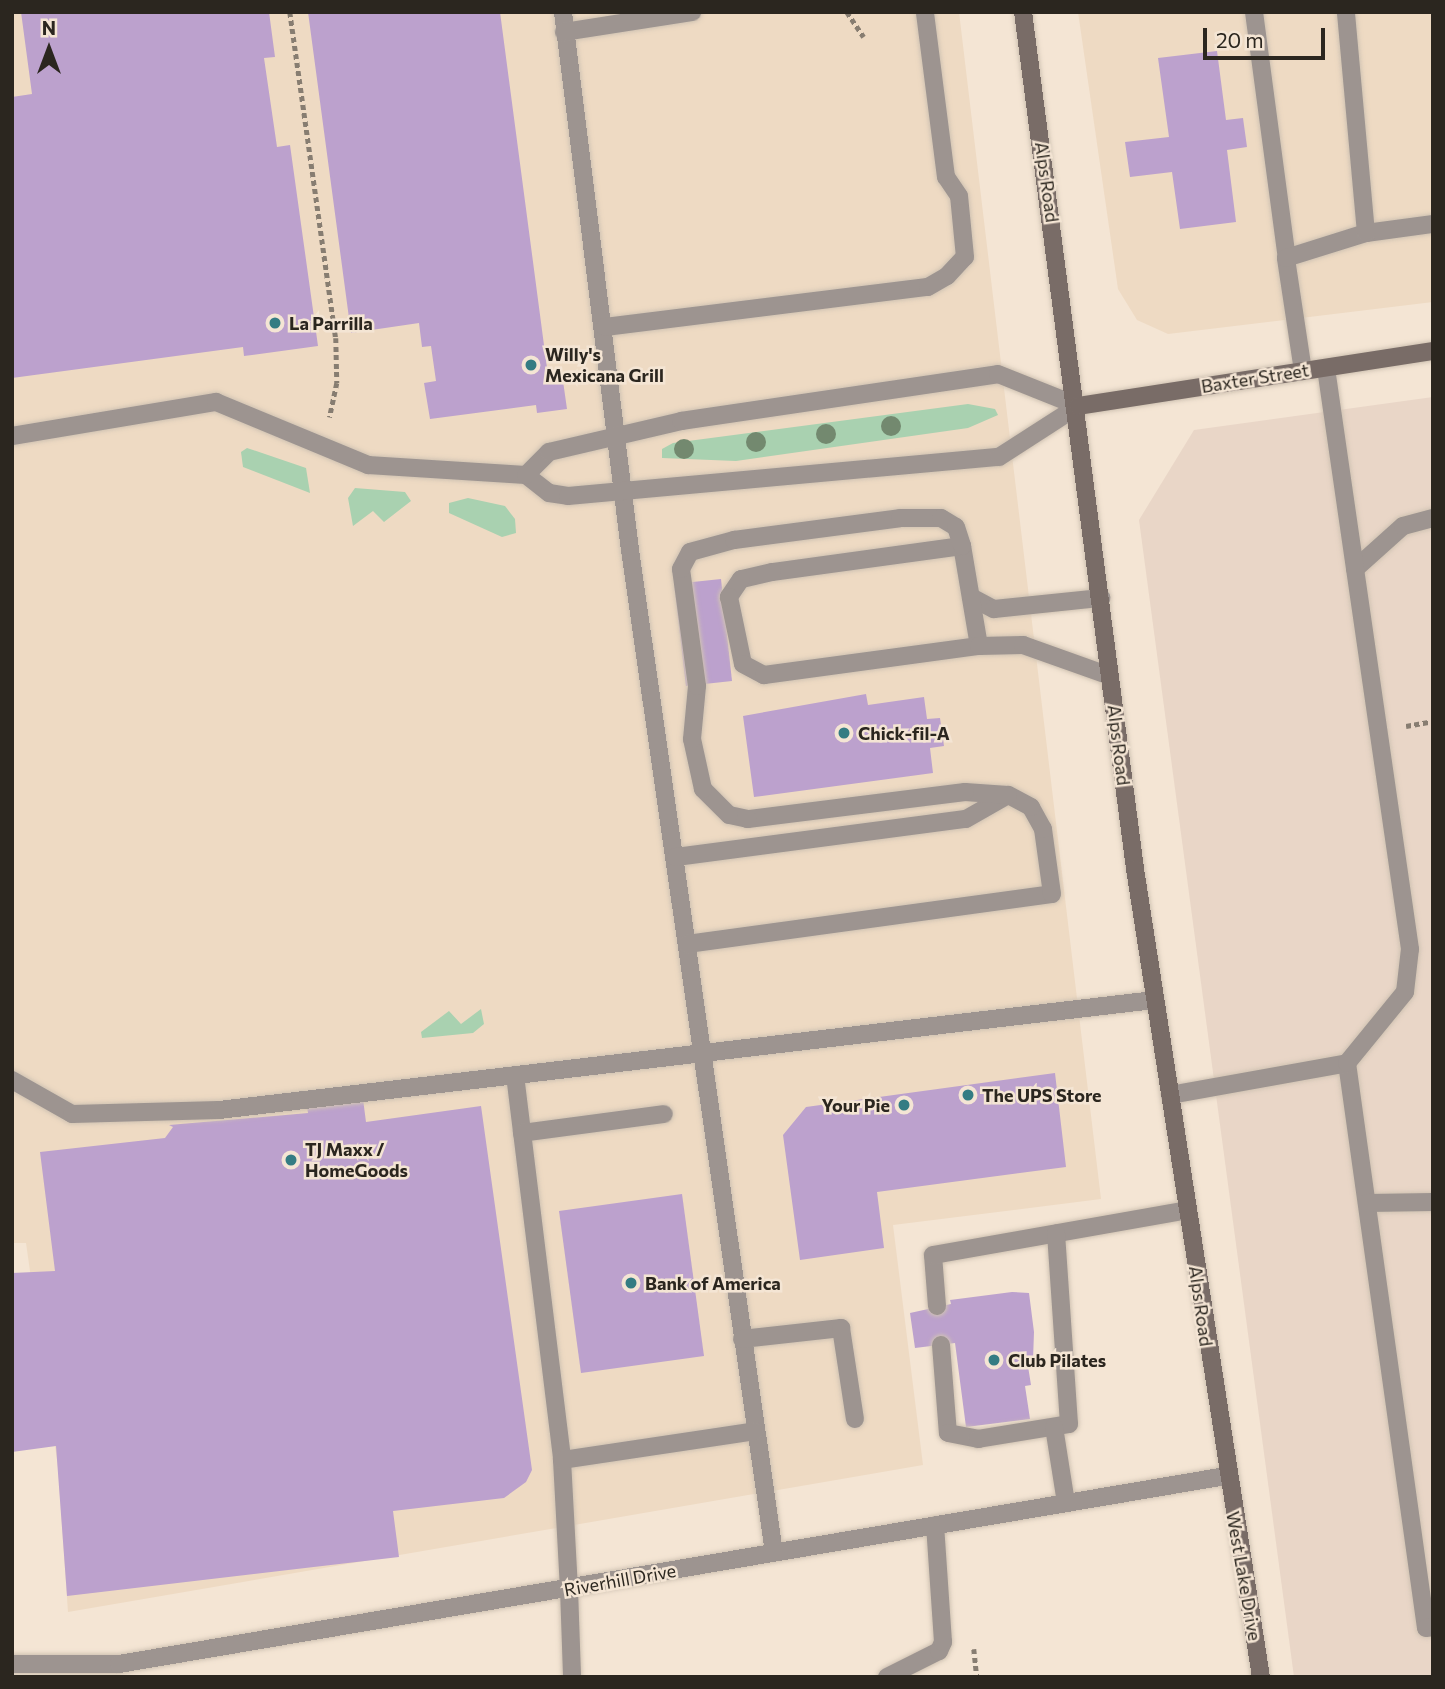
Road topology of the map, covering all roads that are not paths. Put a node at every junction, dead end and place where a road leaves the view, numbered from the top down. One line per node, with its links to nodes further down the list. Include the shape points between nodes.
1 (563, 12): 7 (street)
2 (692, 12): 7 (street)
3 (925, 12): 11 (street, via 946,177 959,196 965,257 947,276 928,286)
4 (1023, 12): 15 (main road, Alps Road)
5 (1254, 12): 10 (street)
6 (1346, 12): 9 (street)
7 (564, 32): 11 (street)
8 (1433, 224): 9 (street)
9 (1366, 233): 10 (street)
10 (1287, 258): 14 (street)
11 (604, 327): 16 (street)
12 (1433, 351): 13 (main road, Baxter Street)
13 (1326, 368): 14 (main road, Baxter Street); 22 (street)
14 (1303, 371): 15 (main road, Baxter Street)
15 (1078, 406): 16 (street, via 998,374); 19 (street, via 999,457); 24 (main road, Alps Road)
16 (619, 435): 18 (street, via 549,452); 19 (street)
17 (12, 436): 18 (street, via 216,402 368,465)
18 (526, 475): 19 (street, via 549,493)
19 (623, 492): 28 (street)
20 (1433, 519): 22 (street, via 1403,526)
21 (962, 546): 23 (street); 25 (street, via 741,579 729,597 732,622 743,664 764,675); 27 (street, via 956,527 941,518 900,518 734,540 690,552 681,569 696,686 692,739 703,789 729,815 748,819 965,792)
22 (1354, 569): 32 (street, via 1410,949 1405,992)
23 (971, 597): 24 (street, via 994,609); 25 (street)
24 (1101, 598): 26 (main road, Alps Road)
25 (979, 646): 26 (street, via 1023,645)
26 (1110, 677): 30 (main road, Alps Road)
27 (1009, 795): 28 (street, via 966,819); 29 (street, via 1031,807 1043,829 1052,894)
28 (676, 857): 29 (street)
29 (687, 944): 31 (street)
30 (1154, 1000): 31 (street); 35 (main road, Alps Road)
31 (702, 1053): 33 (street); 43 (street)
32 (1347, 1063): 35 (street); 39 (street)
33 (515, 1075): 34 (street, via 219,1110 72,1114); 37 (street)
34 (12, 1080)
35 (1170, 1095): 40 (main road, Alps Road)
36 (664, 1114): 37 (street)
37 (522, 1133): 48 (street)
38 (1433, 1202): 39 (street)
39 (1367, 1203): 54 (street, via 1426,1628)
40 (1187, 1210): 41 (street); 49 (main road, Alps Road)
41 (1056, 1233): 42 (street, via 933,1255); 46 (street, via 1069,1424)
42 (937, 1306)
43 (742, 1339): 45 (street, via 841,1328); 47 (street)
44 (941, 1345): 46 (street, via 948,1433 978,1439)
45 (855, 1419)
46 (1054, 1427): 50 (street)
47 (755, 1431): 48 (street); 52 (street)
48 (562, 1460): 53 (street)
49 (1226, 1476): 50 (street, Riverhill Drive); 59 (main road, West Lake Drive)
50 (1066, 1503): 51 (street, Riverhill Drive)
51 (935, 1525): 52 (street, Riverhill Drive); 58 (street, via 943,1642 939,1651)
52 (774, 1553): 53 (street, Riverhill Drive)
53 (569, 1589): 56 (street, Riverhill Drive); 57 (street)
54 (1433, 1627)
55 (12, 1664): 56 (street, Riverhill Drive)
56 (117, 1671)
57 (572, 1677)
58 (887, 1677)
59 (1261, 1677)

